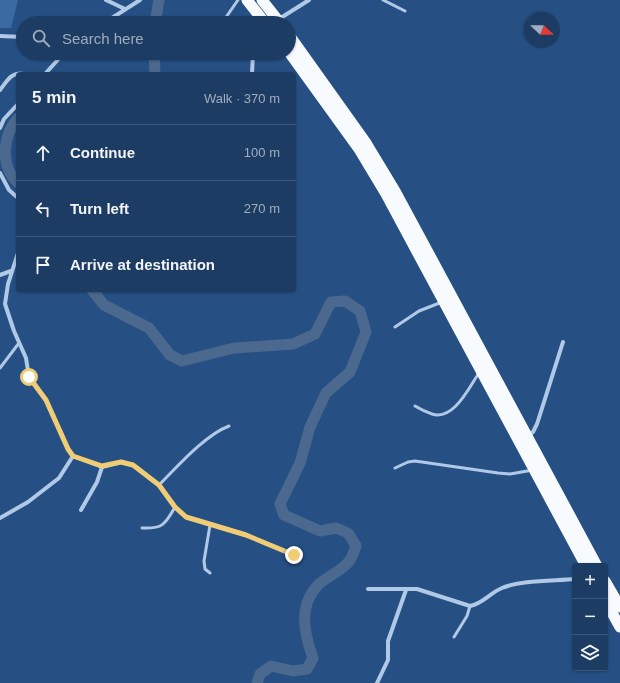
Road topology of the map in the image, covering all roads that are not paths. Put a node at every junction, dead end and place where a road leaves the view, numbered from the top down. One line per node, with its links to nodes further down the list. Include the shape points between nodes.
1 (106, 0): 8 (street)
2 (140, 0): 8 (street)
3 (238, 0): 11 (lane)
4 (247, 0): 12 (highway)
5 (262, 0): 13 (highway)
6 (309, 0): 14 (street)
7 (383, 0): 9 (lane)
8 (125, 9): 10 (street)
9 (405, 11)
10 (114, 16)
11 (227, 16)
12 (260, 16)
13 (274, 16)
14 (286, 16)
15 (0, 36): 16 (street)
16 (16, 37)
17 (296, 45): 40 (highway, via 374,155)
18 (58, 60): 22 (street)
19 (253, 60): 23 (street)
20 (295, 60): 32 (highway, via 359,149)
21 (16, 72): 24 (street)
22 (47, 72)
23 (252, 72)
24 (0, 90)
25 (16, 106): 26 (street, via 4,119)
26 (0, 128)
27 (0, 173): 28 (street, via 9,190)
28 (16, 196)
29 (16, 258): 30 (street)
30 (11, 271): 31 (street); 35 (street, via 5,304)
31 (0, 275)
32 (444, 301): 33 (lane, via 419,311); 37 (highway)
33 (395, 327)
34 (563, 342): 40 (street, via 537,424)
35 (19, 343): 36 (lane); 41 (street, via 26,358 29,377 46,400)
36 (0, 368)
37 (481, 370): 38 (lane, via 451,410 433,415); 44 (highway)
38 (414, 406)
39 (229, 426): 45 (lane, via 216,433 179,464)
40 (528, 436): 53 (highway)
41 (73, 456): 42 (street); 48 (street, via 60,478 28,502)
42 (102, 466): 45 (street, via 125,462); 47 (street, via 94,489)
43 (395, 468): 44 (lane, via 415,461 510,474)
44 (534, 470): 52 (highway)
45 (159, 485): 46 (street)
46 (175, 507): 49 (street, via 186,517); 50 (lane, via 162,526 157,529)
47 (81, 510)
48 (0, 518)
49 (210, 525): 51 (street, via 246,535); 54 (lane, via 204,561 205,569)
50 (142, 528)
51 (294, 555)
52 (584, 563)
53 (595, 563)
54 (210, 573)
55 (572, 578): 60 (street, via 523,583 502,588)
56 (608, 586): 61 (highway)
57 (368, 589): 58 (street)
58 (406, 590): 60 (street, via 417,589); 64 (street, via 388,641 388,660)
59 (608, 605): 62 (highway)
60 (470, 606): 63 (lane, via 467,616)
61 (620, 608)
62 (620, 627)
63 (454, 636)
64 (377, 683)

